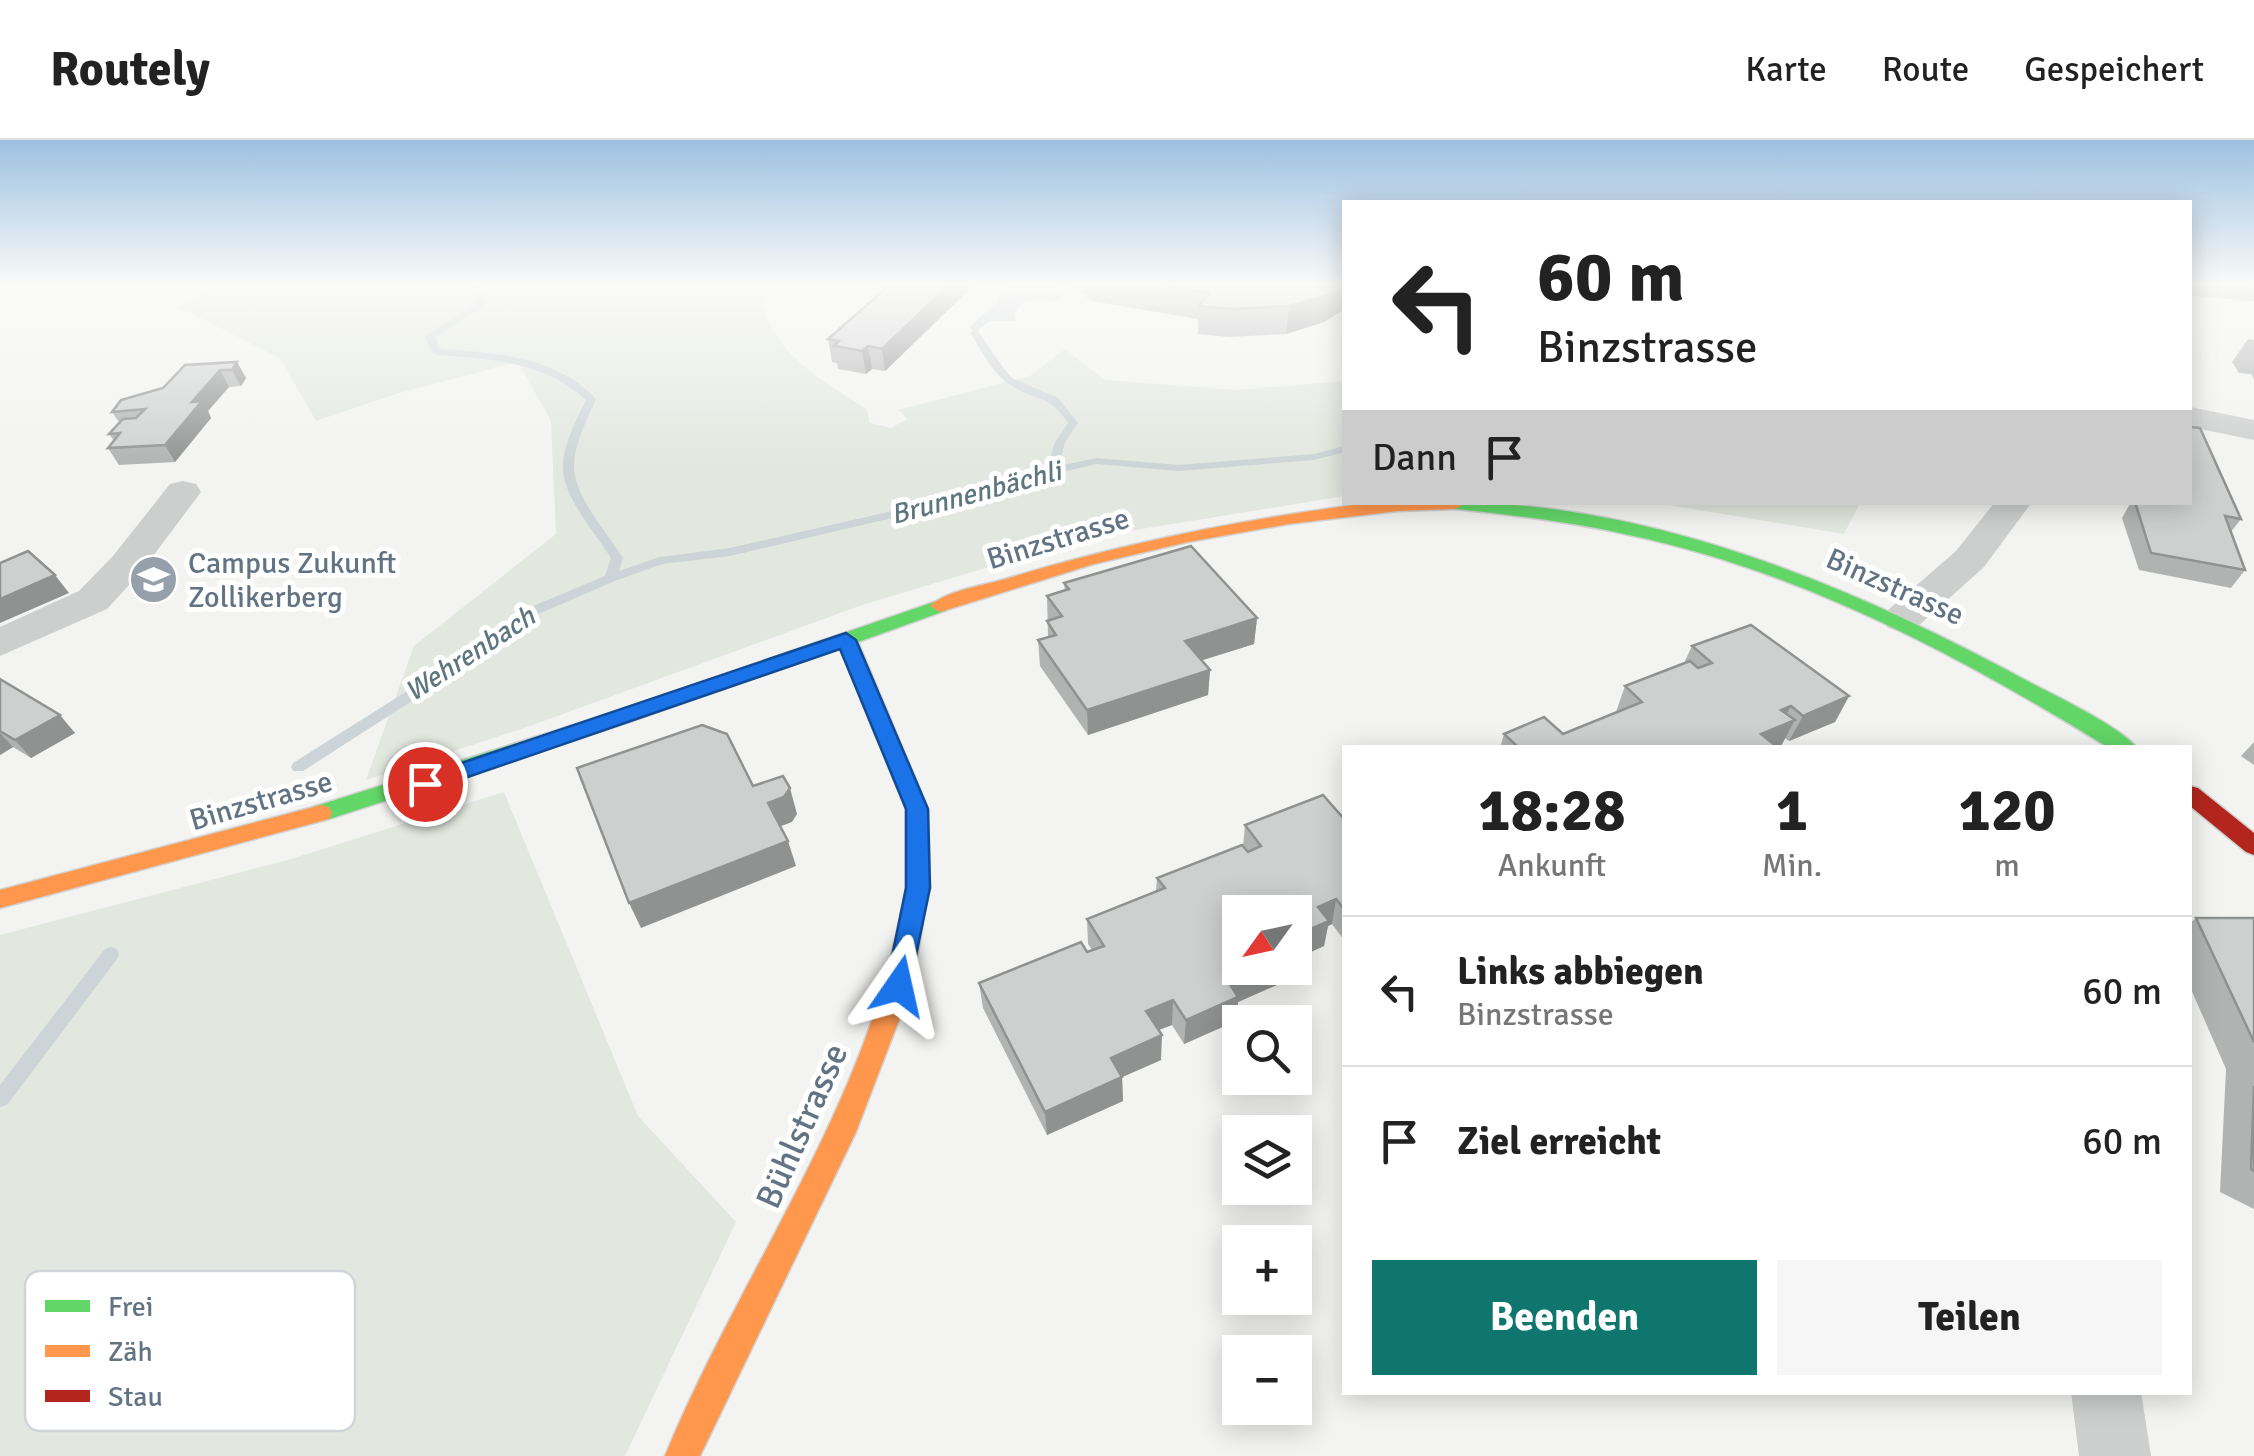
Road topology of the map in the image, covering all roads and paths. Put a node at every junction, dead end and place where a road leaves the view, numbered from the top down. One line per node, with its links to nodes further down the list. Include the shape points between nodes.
1 (2192, 416): 2 (street)
2 (2254, 430)
3 (183, 492): 9 (street, via 93,600)
4 (1417, 505): 8 (main road, Binzstrasse, via 1297,514 1082,558)
5 (1465, 505): 7 (main road, Binzstrasse, via 1537,512 1710,548)
6 (2012, 505): 7 (street, via 1970,559)
7 (1902, 619): 10 (main road, Binzstrasse)
8 (846, 640): 13 (main road, Binzstrasse, via 323,816); 15 (main road, Bühlstrasse, via 917,809 918,888 899,986 842,1132)
9 (0, 643)
10 (2121, 745)
11 (2192, 796): 12 (main road)
12 (2254, 846)
13 (0, 899)
14 (2106, 1395): 16 (street)
15 (682, 1456)
16 (2115, 1456)

